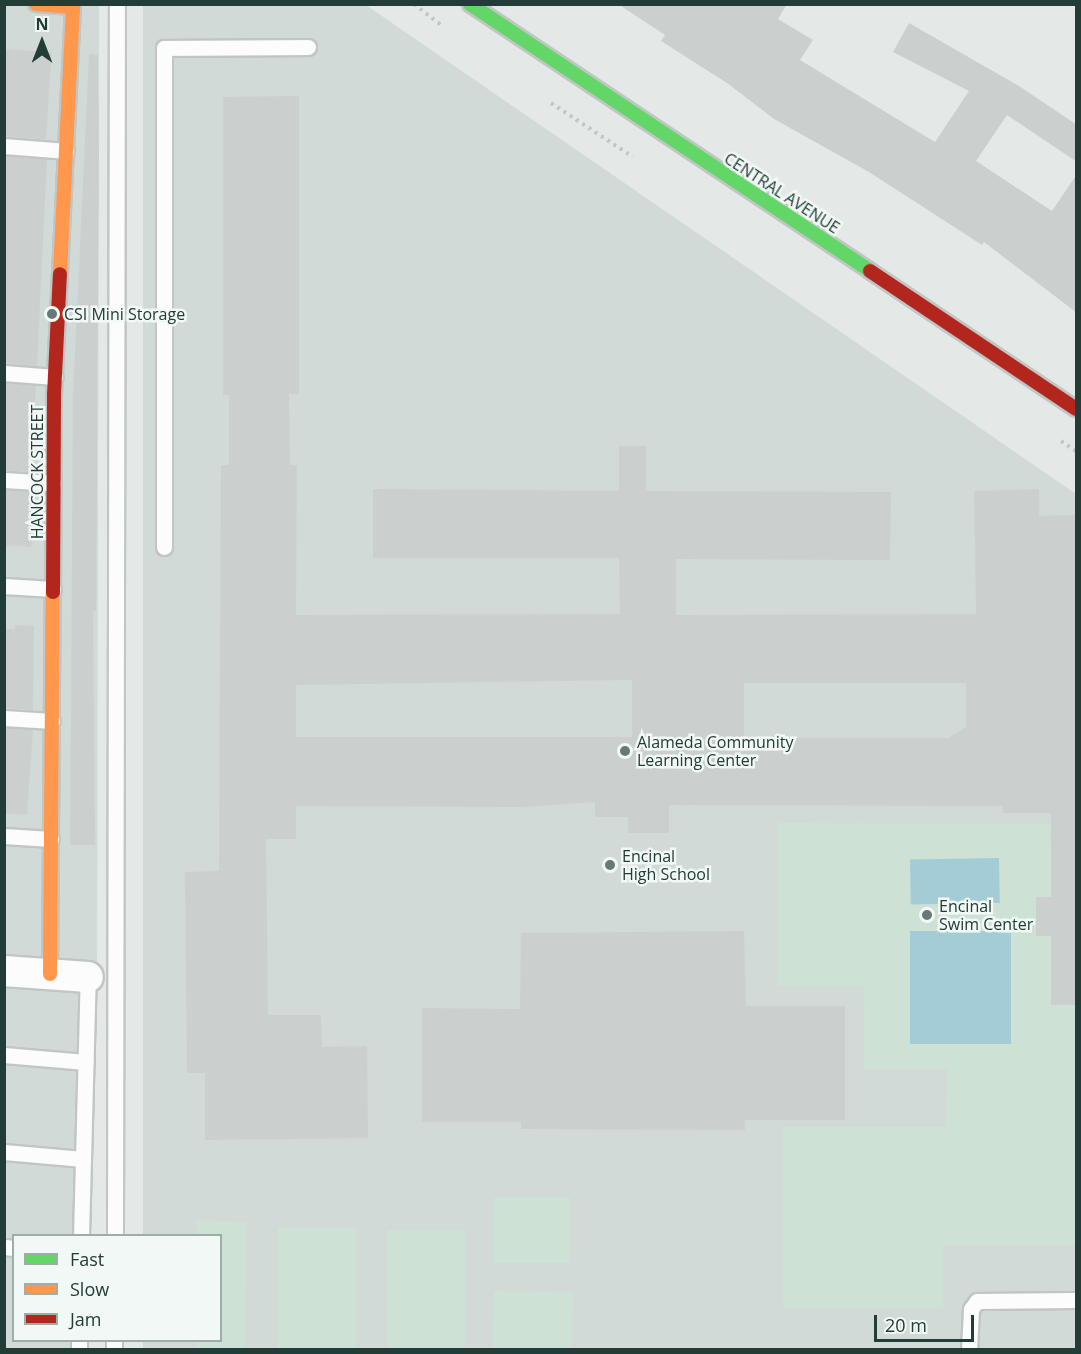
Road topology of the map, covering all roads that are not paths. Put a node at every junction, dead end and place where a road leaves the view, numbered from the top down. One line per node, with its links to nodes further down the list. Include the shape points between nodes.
1 (36, 4): 6 (street, HANCOCK STREET, via 73,7)
2 (117, 4): 27 (lane)
3 (471, 4): 9 (street, CENTRAL AVENUE)
4 (309, 47): 12 (lane, via 164,48)
5 (4, 146): 6 (lane)
6 (66, 151): 8 (street, HANCOCK STREET)
7 (4, 373): 8 (lane)
8 (55, 376): 11 (street, HANCOCK STREET)
9 (1077, 409)
10 (4, 480): 11 (lane)
11 (53, 483): 14 (street, HANCOCK STREET)
12 (164, 547)
13 (4, 586): 14 (lane)
14 (53, 589): 16 (street, HANCOCK STREET)
15 (4, 718): 16 (lane)
16 (52, 721): 18 (street, HANCOCK STREET)
17 (4, 836): 18 (lane)
18 (51, 839): 20 (street, HANCOCK STREET)
19 (4, 971): 20 (street)
20 (50, 974): 21 (street)
21 (88, 977): 23 (lane)
22 (4, 1055): 23 (lane)
23 (86, 1062): 25 (lane)
24 (4, 1152): 25 (lane)
25 (83, 1159): 26 (lane)
26 (81, 1234)
27 (115, 1234)
28 (1077, 1300): 29 (lane, via 977,1301 971,1309)
29 (969, 1350)

